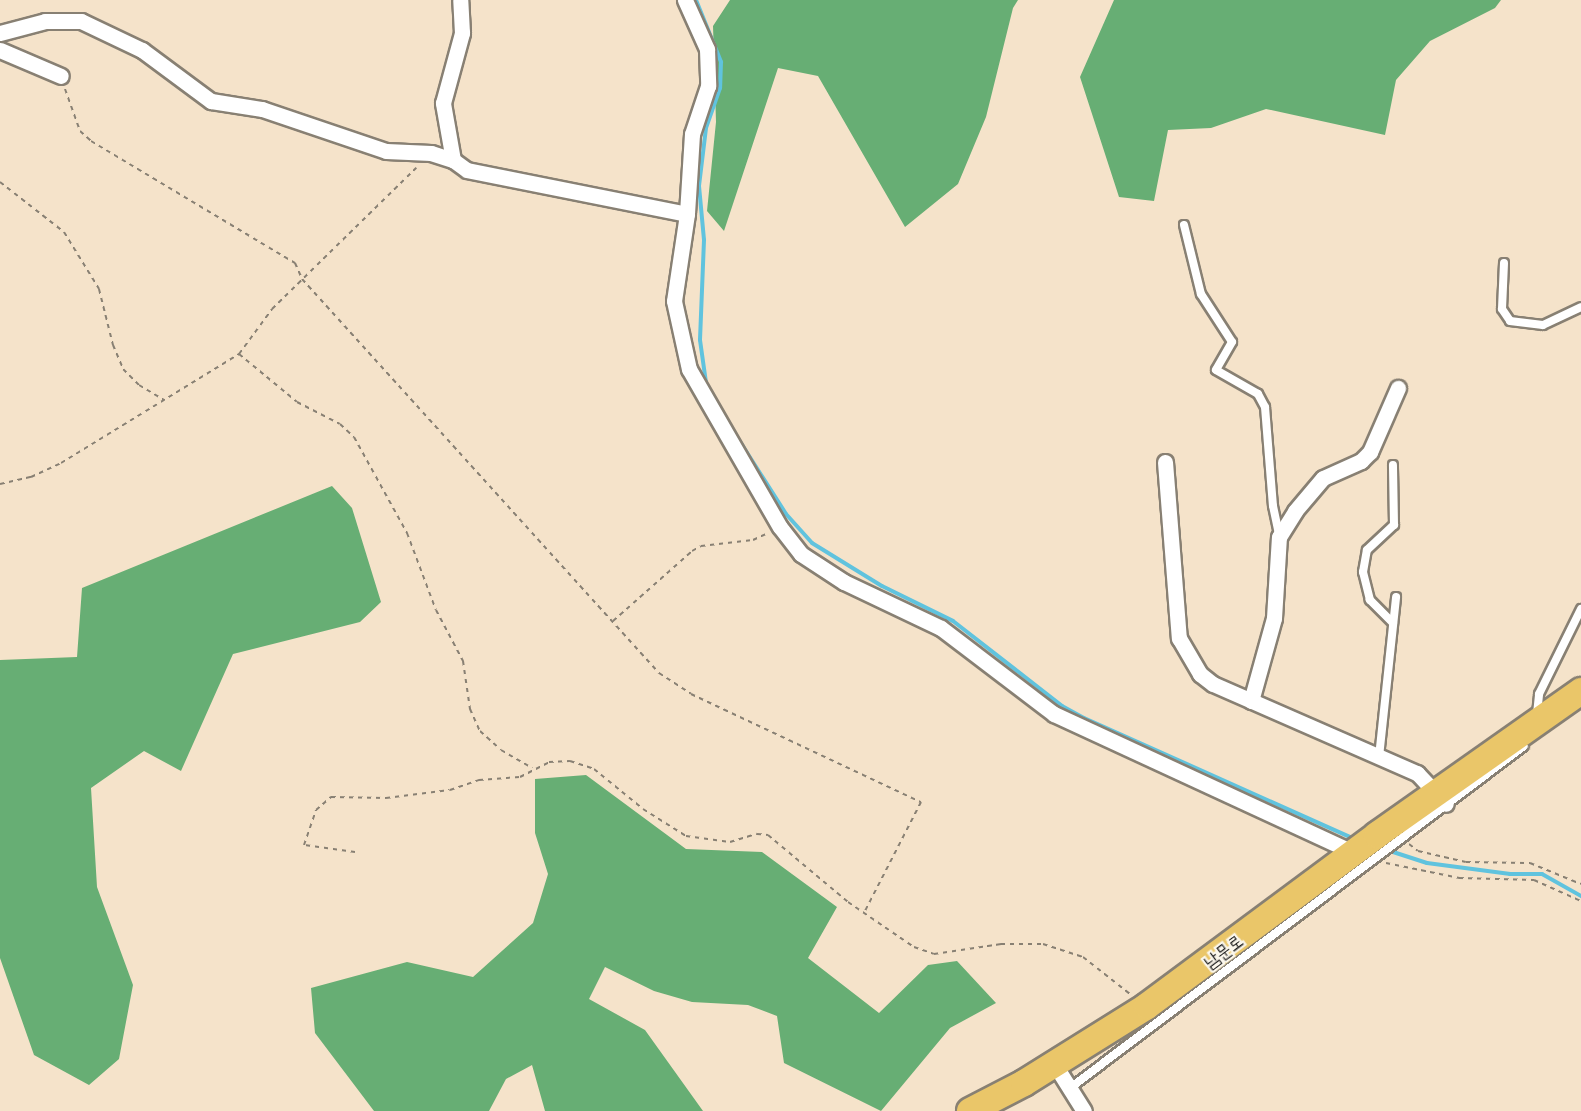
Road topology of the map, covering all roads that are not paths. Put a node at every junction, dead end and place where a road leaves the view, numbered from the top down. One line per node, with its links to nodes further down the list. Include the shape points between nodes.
1 (460, 0): 6 (street, via 462,33 443,103)
2 (685, 0): 7 (street, via 707,49 708,86 693,134)
3 (0, 33): 6 (street, via 45,21 81,21 142,50 211,101 262,108 386,151 431,153)
4 (0, 50): 5 (street)
5 (61, 76)
6 (453, 160): 7 (street, via 467,170)
7 (687, 214): 24 (street, via 674,301 689,369 780,527 801,554 844,582 941,628 1054,714)
8 (1184, 225): 14 (lane, via 1201,294 1232,342 1216,370 1258,394 1265,406)
9 (1504, 263): 10 (lane, via 1502,309 1510,321 1543,325)
10 (1581, 307)
11 (1398, 388): 14 (street, via 1370,452 1361,461 1323,478)
12 (1165, 462): 19 (street, via 1179,638 1200,674)
13 (1393, 465): 17 (lane, via 1394,525 1367,550 1364,572 1370,600)
14 (1279, 537): 19 (street, via 1274,618)
15 (1396, 597): 17 (lane)
16 (1581, 609): 21 (lane, via 1539,694)
17 (1393, 623): 22 (lane)
18 (1577, 700): 20 (lane); 21 (main road, 남문로)
19 (1251, 701): 22 (street)
20 (1581, 703)
21 (1533, 733): 23 (lane); 23 (main road, 남문로, via 1465,775)
22 (1379, 757): 23 (street, via 1423,777)
23 (1441, 798): 24 (main road, 남문로)
24 (1373, 848): 25 (main road, 남문로, via 1156,1014); 25 (main road, 남문로, via 1147,1006)
25 (1063, 1077): 26 (main road, 남문로); 27 (main road, 남문로); 28 (street)
26 (970, 1111)
27 (1004, 1111)
28 (1084, 1111)

